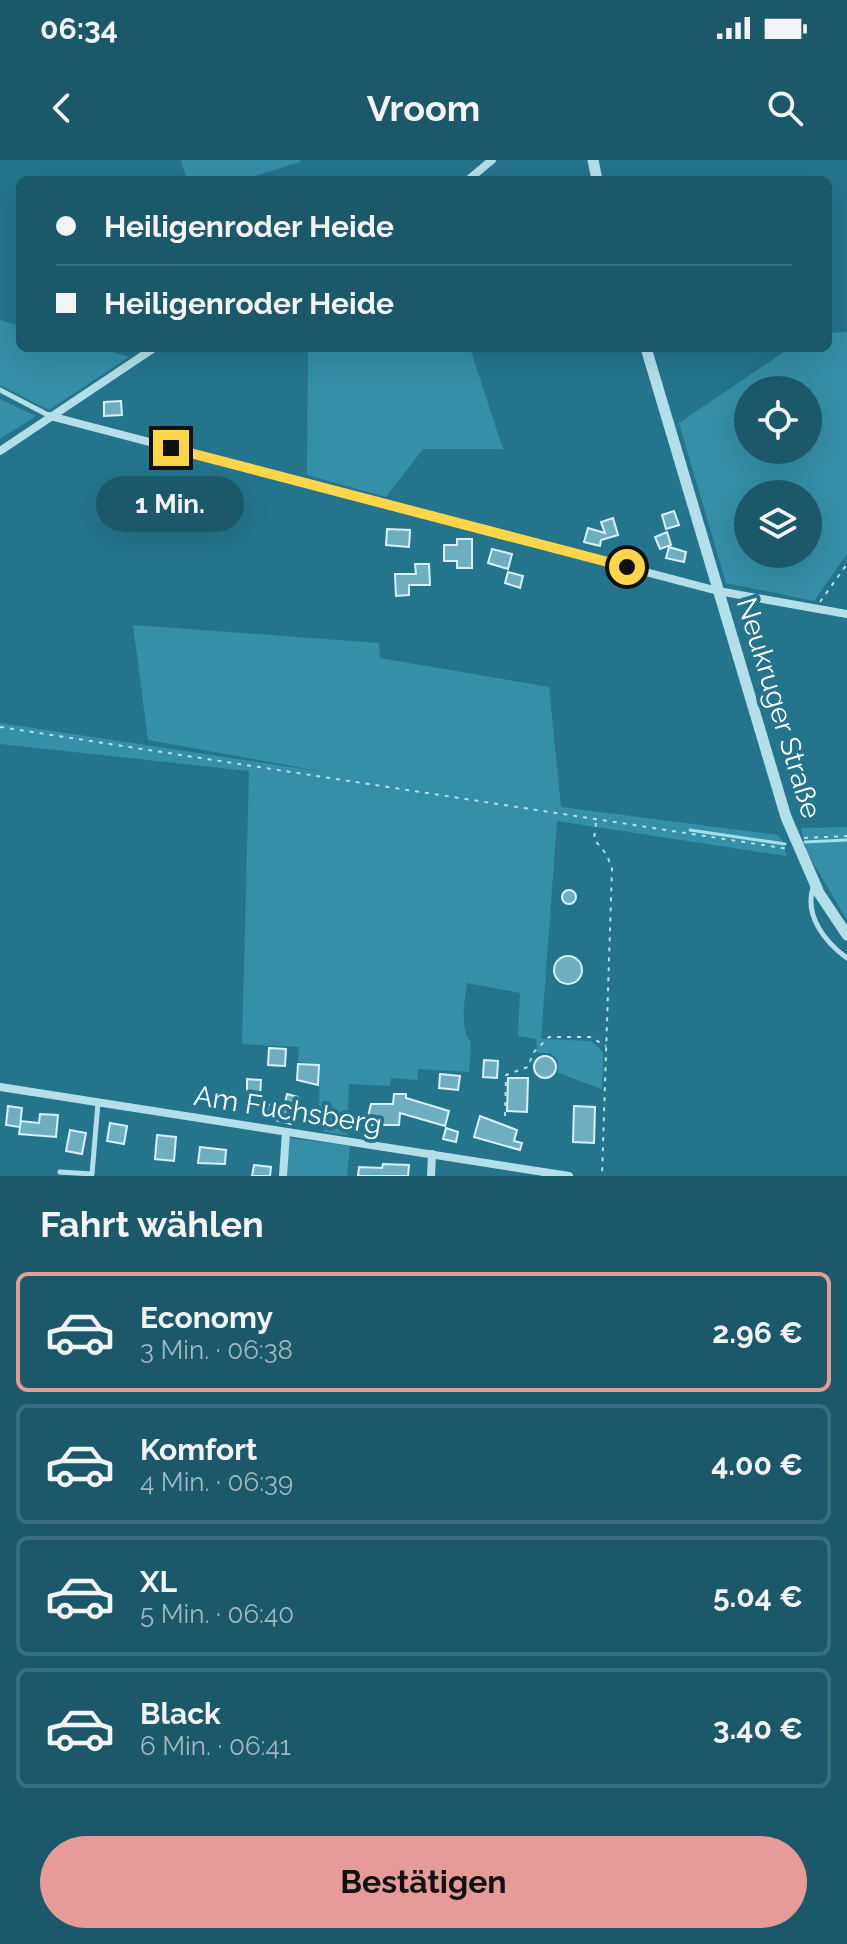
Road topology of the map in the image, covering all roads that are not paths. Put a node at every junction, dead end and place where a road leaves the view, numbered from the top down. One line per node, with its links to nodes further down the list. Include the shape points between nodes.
1 (492, 160): 2 (street)
2 (473, 176)
3 (148, 352): 6 (street)
4 (647, 352): 8 (street, Neukruger Straße)
5 (0, 390): 6 (lane)
6 (50, 416): 7 (street); 8 (street)
7 (0, 451)
8 (718, 591): 9 (street); 10 (street, Neukruger Straße, via 796,842)
9 (847, 614)
10 (814, 883): 11 (street, Neukruger Straße); 12 (lane, via 811,905 819,927)
11 (847, 935)
12 (847, 958)
13 (0, 1087): 14 (street, Am Fuchsberg)
14 (98, 1102): 15 (street, Am Fuchsberg); 17 (lane, via 92,1174)
15 (286, 1132): 16 (street, Am Fuchsberg); 18 (street)
16 (432, 1154): 19 (street); 20 (street, Am Fuchsberg)
17 (60, 1172)
18 (283, 1176)
19 (431, 1176)
20 (564, 1176)

